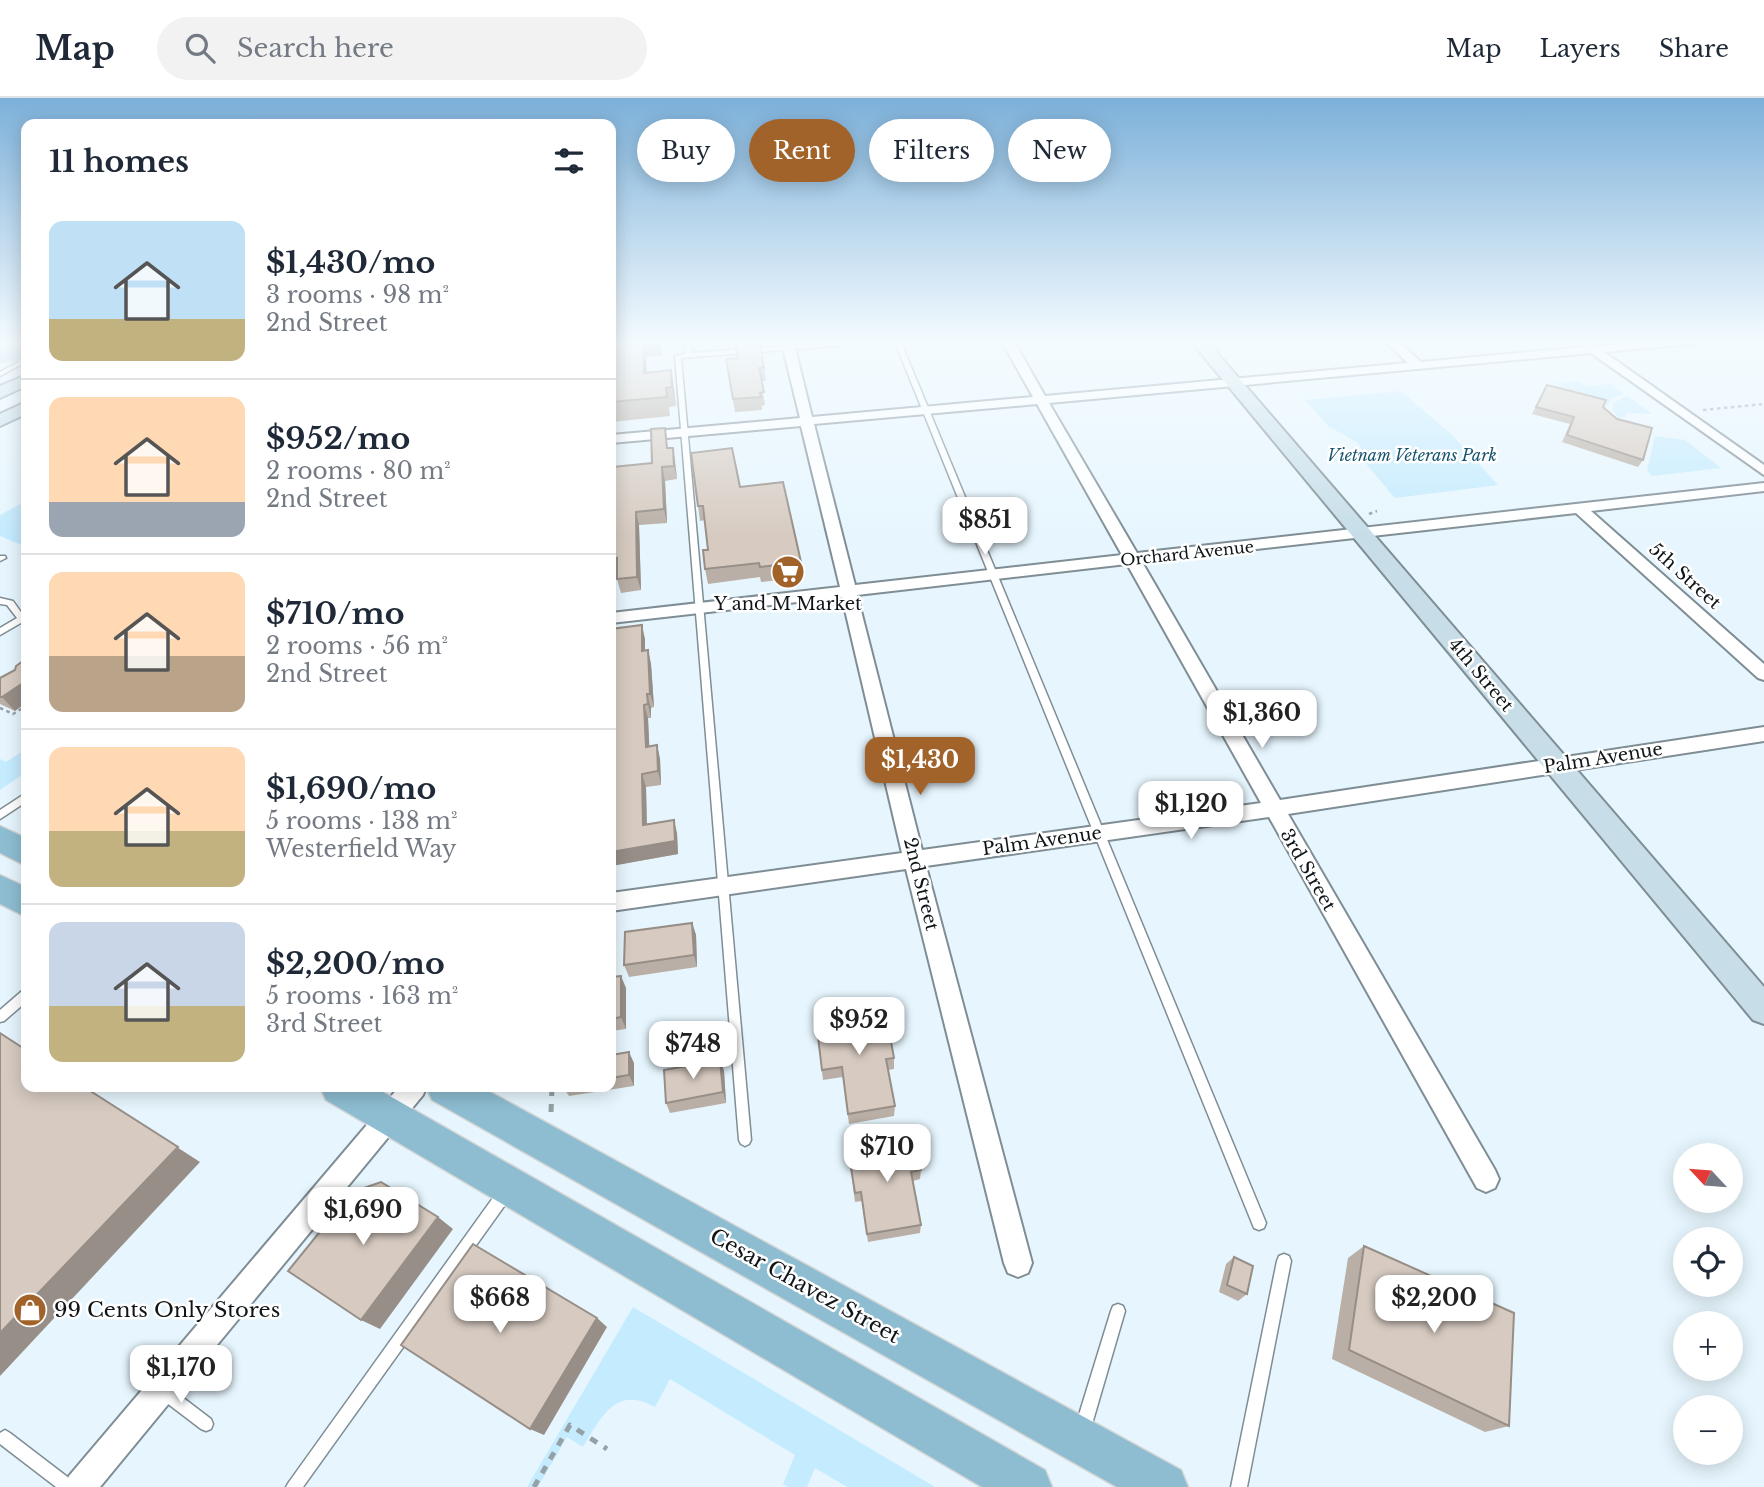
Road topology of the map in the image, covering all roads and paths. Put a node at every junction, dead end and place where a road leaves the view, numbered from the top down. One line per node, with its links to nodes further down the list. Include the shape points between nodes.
1 (682, 405): 14 (lane)
2 (802, 405): 13 (street, 2nd Street)
3 (925, 405): 10 (lane)
4 (981, 405): 10 (street)
5 (1044, 405): 20 (street, 3rd Street)
6 (1253, 405): 19 (street, 4th Street)
7 (1671, 405): 16 (street)
8 (1755, 405): 11 (path)
9 (21, 410): 12 (street)
10 (927, 410): 13 (street); 21 (lane)
11 (1698, 410)
12 (0, 421)
13 (806, 421): 14 (street); 22 (street, 2nd Street)
14 (685, 432): 15 (street); 24 (lane)
15 (616, 439)
16 (1764, 471)
17 (1764, 487): 18 (street, Orchard Avenue)
18 (1579, 508): 19 (street, Orchard Avenue); 29 (street, 5th Street)
19 (1363, 534): 20 (street, Orchard Avenue); 33 (street, 4th Street)
20 (1132, 559): 21 (street, Orchard Avenue); 35 (street, 3rd Street)
21 (993, 575): 22 (street, Orchard Avenue); 37 (lane)
22 (849, 591): 24 (street, Orchard Avenue); 40 (street, 2nd Street)
23 (0, 600): 25 (lane)
24 (701, 608): 26 (street, Orchard Avenue); 41 (lane)
25 (21, 615)
26 (616, 617)
27 (21, 620): 28 (lane)
28 (0, 632)
29 (1764, 674)
30 (0, 708): 31 (path, via 13,714)
31 (21, 709)
32 (1764, 734): 33 (street, Palm Avenue)
33 (1558, 765): 35 (street, Palm Avenue); 46 (street, 4th Street)
34 (21, 799): 36 (lane)
35 (1272, 809): 37 (street, Palm Avenue); 54 (street, 3rd Street)
36 (0, 815)
37 (1100, 833): 40 (street, Palm Avenue); 56 (lane)
38 (0, 838): 39 (main road)
39 (21, 850)
40 (914, 859): 41 (street, Palm Avenue); 58 (street, 2nd Street)
41 (724, 886): 44 (street, Palm Avenue); 53 (lane)
42 (0, 888): 43 (main road)
43 (21, 900)
44 (616, 901)
45 (21, 999): 47 (lane)
46 (1764, 1010)
47 (0, 1017)
48 (360, 1092): 51 (main road)
49 (454, 1092): 63 (main road, Cesar Chavez Street)
50 (552, 1092): 52 (path)
51 (401, 1102): 55 (main road); 60 (street)
52 (551, 1112)
53 (745, 1140)
54 (1486, 1179)
55 (509, 1186): 67 (lane); 69 (main road)
56 (1259, 1223)
57 (1284, 1261): 71 (lane)
58 (1018, 1263)
59 (1118, 1311): 63 (lane)
60 (161, 1390): 61 (lane); 66 (street)
61 (206, 1424)
62 (5, 1438): 65 (lane)
63 (1080, 1439): 70 (main road, Cesar Chavez Street)
64 (607, 1449): 68 (path, via 570,1425)
65 (69, 1487)
66 (80, 1487)
67 (293, 1487)
68 (534, 1487)
69 (1028, 1487)
70 (1164, 1487)
71 (1239, 1487)

